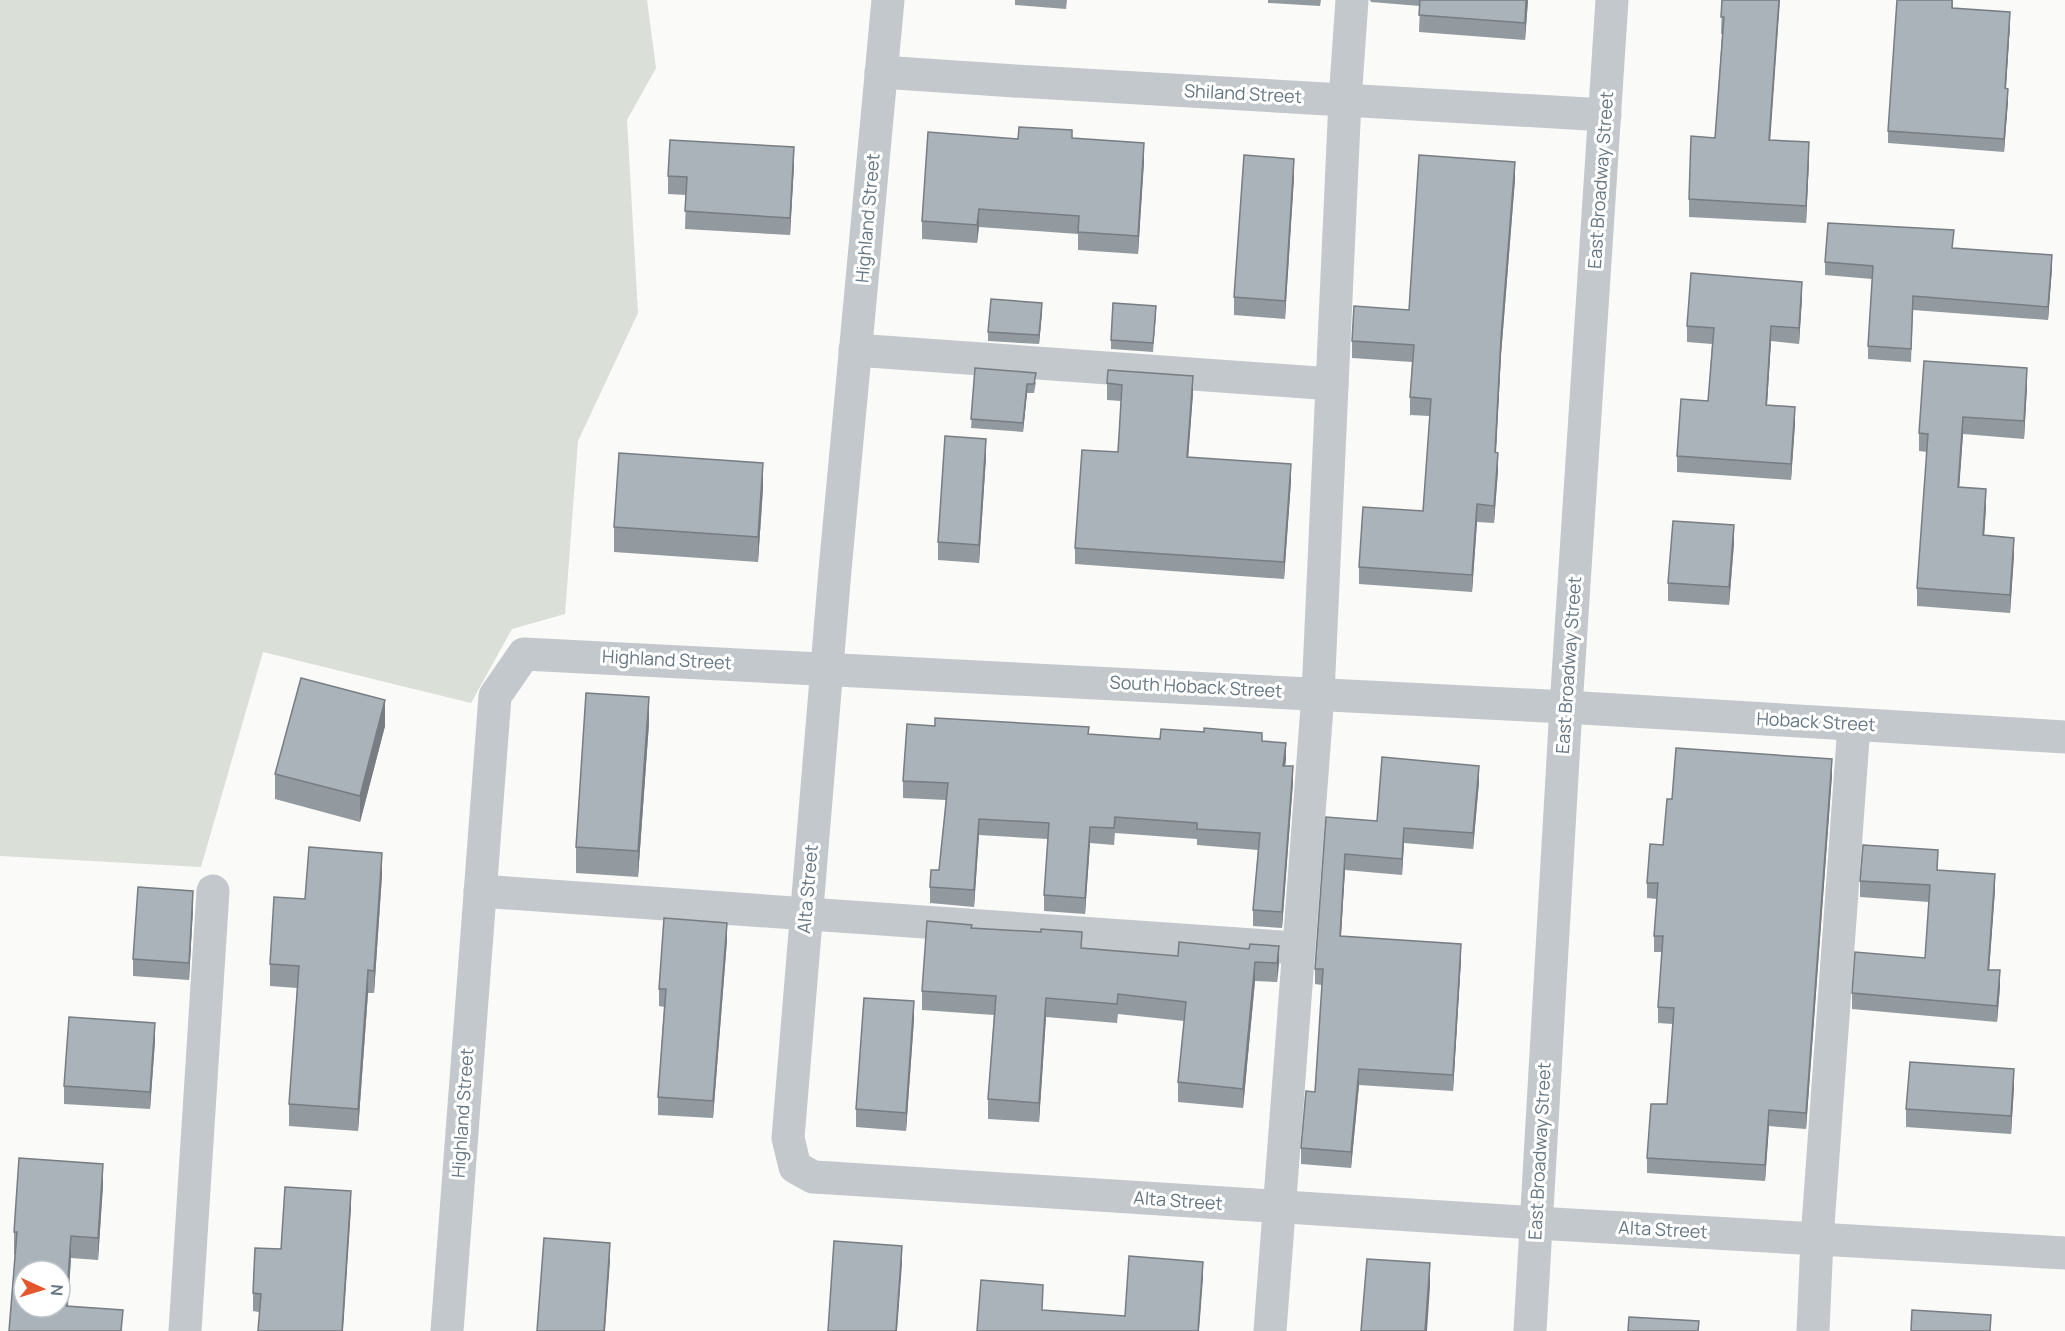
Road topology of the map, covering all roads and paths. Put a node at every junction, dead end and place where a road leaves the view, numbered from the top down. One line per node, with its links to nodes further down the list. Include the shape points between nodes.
1 (888, 0): 4 (street, Highland Street)
2 (1352, 0): 5 (street)
3 (1612, 0): 6 (street, East Broadway Street)
4 (881, 72): 5 (street, Shiland Street); 7 (street, Highland Street)
5 (1345, 100): 6 (street, Shiland Street); 8 (street)
6 (1605, 115): 11 (street, East Broadway Street)
7 (855, 350): 8 (street); 9 (street, Highland Street)
8 (1332, 384): 10 (street)
9 (826, 668): 10 (street, South Hoback Street); 15 (street, Highland Street, via 524,654 495,696); 16 (street, Alta Street)
10 (1318, 694): 11 (street, South Hoback Street); 17 (street)
11 (1566, 707): 12 (street, Hoback Street); 19 (street, East Broadway Street)
12 (1854, 725): 13 (street, Hoback Street); 20 (street)
13 (2065, 737)
14 (213, 891): 22 (street)
15 (480, 891): 16 (street); 23 (street, Highland Street)
16 (806, 913): 17 (street); 18 (street, Alta Street, via 788,1138 795,1167 813,1177)
17 (1300, 948): 18 (street)
18 (1281, 1208): 19 (street, Alta Street); 24 (street)
19 (1536, 1223): 20 (street, Alta Street); 25 (street, East Broadway Street)
20 (1817, 1239): 21 (street, Alta Street); 26 (street)
21 (2065, 1253)
22 (185, 1331)
23 (447, 1331)
24 (1270, 1331)
25 (1530, 1331)
26 (1813, 1331)

